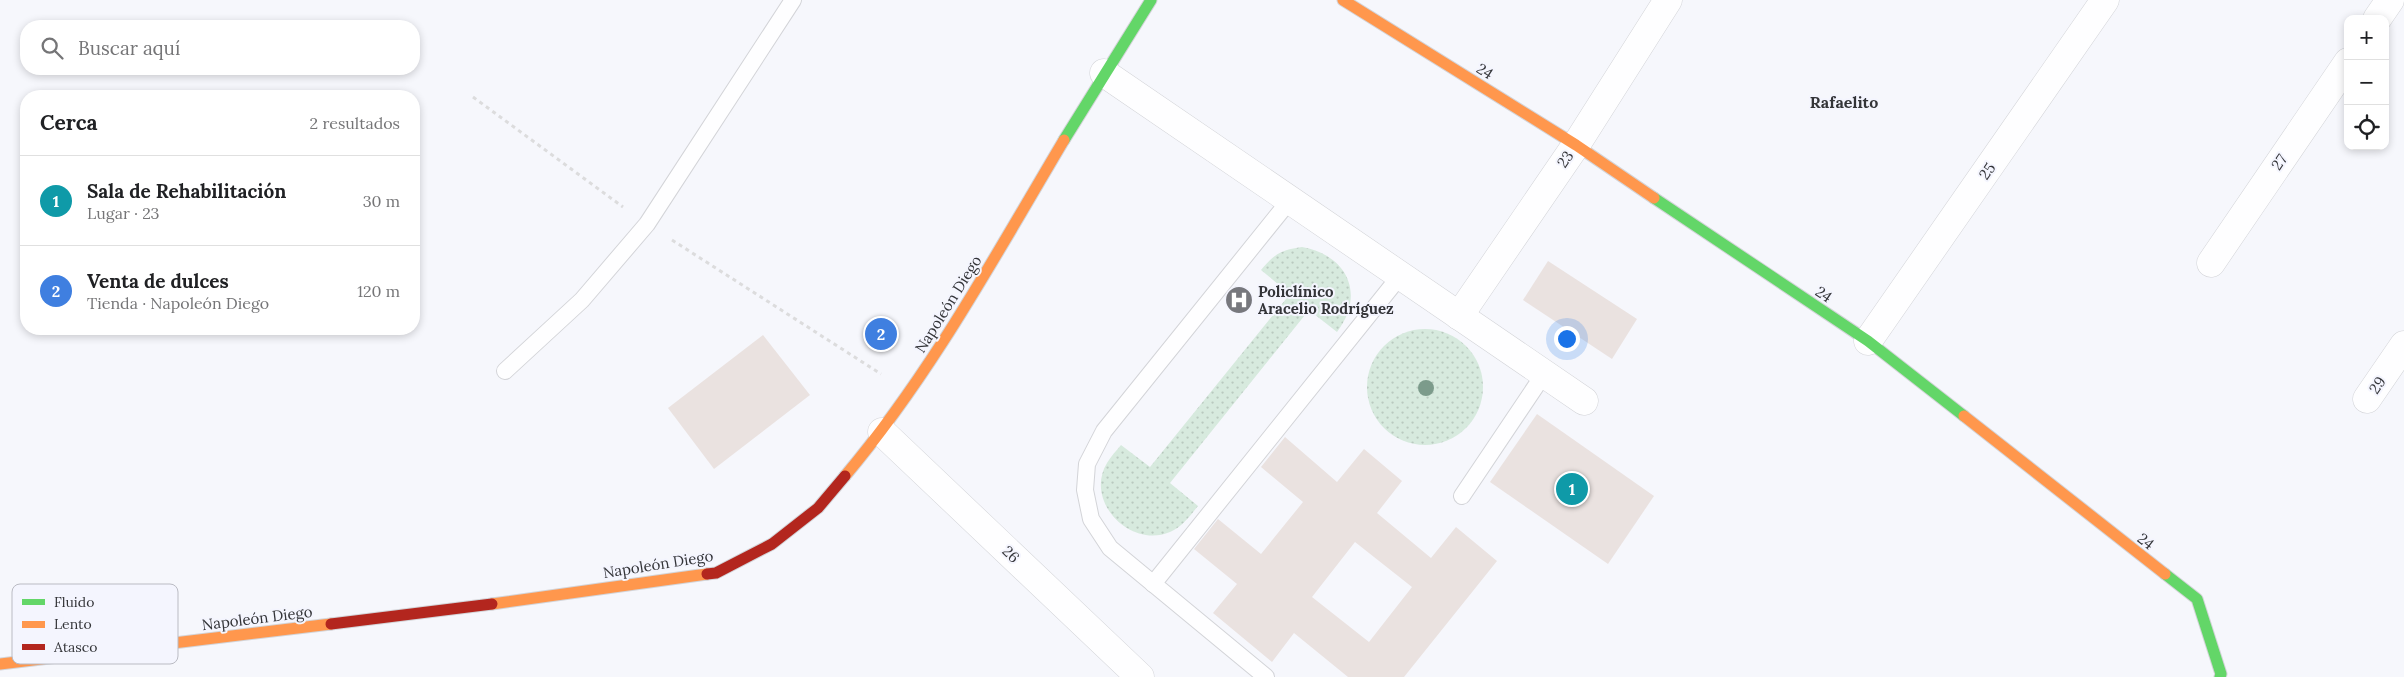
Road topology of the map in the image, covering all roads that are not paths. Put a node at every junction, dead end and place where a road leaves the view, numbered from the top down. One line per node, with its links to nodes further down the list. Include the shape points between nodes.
1 (793, 0): 17 (lane, via 647,224 582,300)
2 (1151, 0): 9 (main road, Napoleón Diego)
3 (1343, 0): 10 (main road, 24)
4 (1668, 0): 10 (street, 23)
5 (2105, 0): 15 (street, 25)
6 (2390, 0): 7 (street)
7 (2380, 15)
8 (2344, 68): 12 (street, 27)
9 (1104, 73): 11 (street); 21 (main road, Napoleón Diego, via 942,344)
10 (1576, 145): 14 (street, 23); 15 (main road, 24)
11 (1290, 200): 13 (street); 23 (lane, via 1104,431 1086,464 1085,490 1091,519 1110,548)
12 (2210, 263)
13 (1400, 276): 14 (street); 23 (lane)
14 (1459, 316): 18 (street)
15 (1868, 342): 27 (main road, 24, via 2196,599)
16 (2404, 345): 19 (street, 29)
17 (505, 371)
18 (1544, 374): 20 (street); 22 (lane)
19 (2367, 399)
20 (1584, 401)
21 (882, 432): 24 (main road, Napoleón Diego, via 818,508 772,544 716,573); 25 (street, 26)
22 (1462, 496)
23 (1153, 584): 26 (lane)
24 (178, 642)
25 (1140, 677)
26 (1266, 677)
27 (2220, 677)

